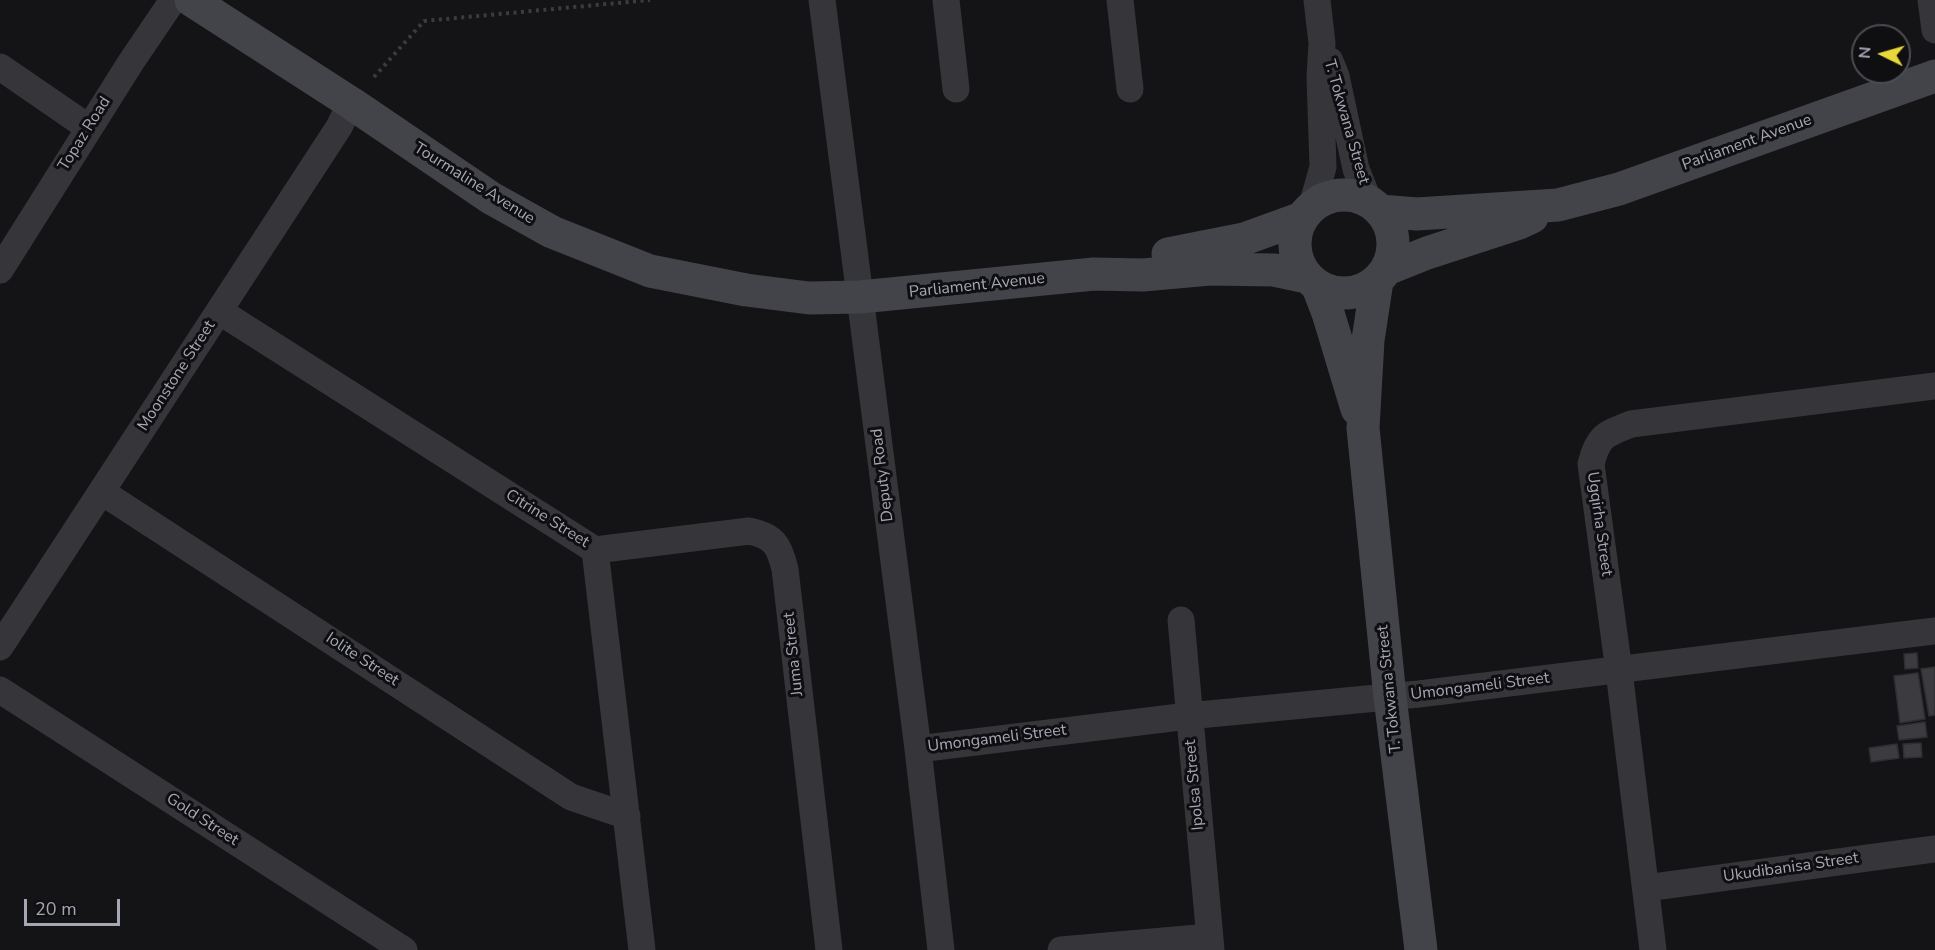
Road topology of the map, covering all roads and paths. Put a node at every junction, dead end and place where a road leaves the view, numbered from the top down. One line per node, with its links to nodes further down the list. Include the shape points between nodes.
1 (173, 0): 17 (street, Topaz Road)
2 (191, 0): 16 (street, Tourmaline Avenue)
3 (650, 0): 13 (path, via 424,21)
4 (822, 0): 25 (street, Deputy Road)
5 (946, 0): 14 (street)
6 (1119, 0): 15 (street)
7 (1317, 0): 10 (street, T. Tokwana Street)
8 (1931, 0): 9 (street)
9 (1935, 30)
10 (1322, 43): 19 (street, T. Tokwana Street, via 1336,76 1356,169); 20 (street, T. Tokwana Street, via 1323,167)
11 (0, 67): 17 (street)
12 (1935, 76): 18 (street, Parliament Avenue, via 1619,189)
13 (374, 77)
14 (956, 89)
15 (1130, 89)
16 (351, 103): 25 (street, Tourmaline Avenue, via 501,204 552,232 650,271 810,298); 26 (street, Moonstone Street)
17 (89, 128): 21 (street, Topaz Road)
18 (1558, 205): 19 (street, Parliament Avenue, via 1417,214); 23 (street, Parliament Avenue, via 1519,223 1427,253)
19 (1375, 207): 20 (street, via 1355,196 1340,195 1325,198); 23 (street, via 1387,221 1393,245 1392,257)
20 (1307, 212): 22 (street, Parliament Avenue, via 1244,239 1144,258); 24 (street, via 1296,233 1295,249 1298,264)
21 (0, 270)
22 (1094, 274): 24 (street, Parliament Avenue, via 1244,268 1274,270); 25 (street, Parliament Avenue)
23 (1382, 275): 24 (street, via 1364,290 1348,294 1333,293); 28 (street, T. Tokwana Street, via 1368,340)
24 (1312, 282): 28 (street, T. Tokwana Street, via 1328,313)
25 (860, 297): 38 (street, Deputy Road)
26 (219, 311): 29 (street, Moonstone Street); 30 (street, Citrine Street)
27 (1935, 386): 34 (street, Ugqirha Street, via 1631,424 1604,434 1591,464)
28 (1363, 428): 36 (street, T. Tokwana Street)
29 (102, 492): 33 (street, Moonstone Street); 39 (street, Iolite Street, via 571,797)
30 (595, 550): 39 (street, Citrine Street); 45 (street, Juma Street, via 749,531 774,541 785,569)
31 (1181, 620): 37 (street, Ipolsa Street)
32 (1935, 631): 34 (street, Umongameli Street)
33 (0, 647)
34 (1619, 671): 36 (street, Umongameli Street); 41 (street, Ugqirha Street)
35 (0, 690): 43 (street, Gold Street)
36 (1390, 697): 37 (street, Umongameli Street); 48 (street, T. Tokwana Street)
37 (1188, 716): 38 (street, Umongameli Street); 42 (street, Ipolsa Street)
38 (918, 749): 46 (street, Deputy Road)
39 (627, 816): 44 (street, Citrine Street)
40 (1935, 849): 41 (street, Ukudibanisa Street)
41 (1646, 888): 49 (street, Ugqirha Street)
42 (1210, 943): 47 (street)
43 (404, 950)
44 (642, 950)
45 (829, 950)
46 (941, 950)
47 (1061, 950)
48 (1421, 950)
49 (1653, 950)

